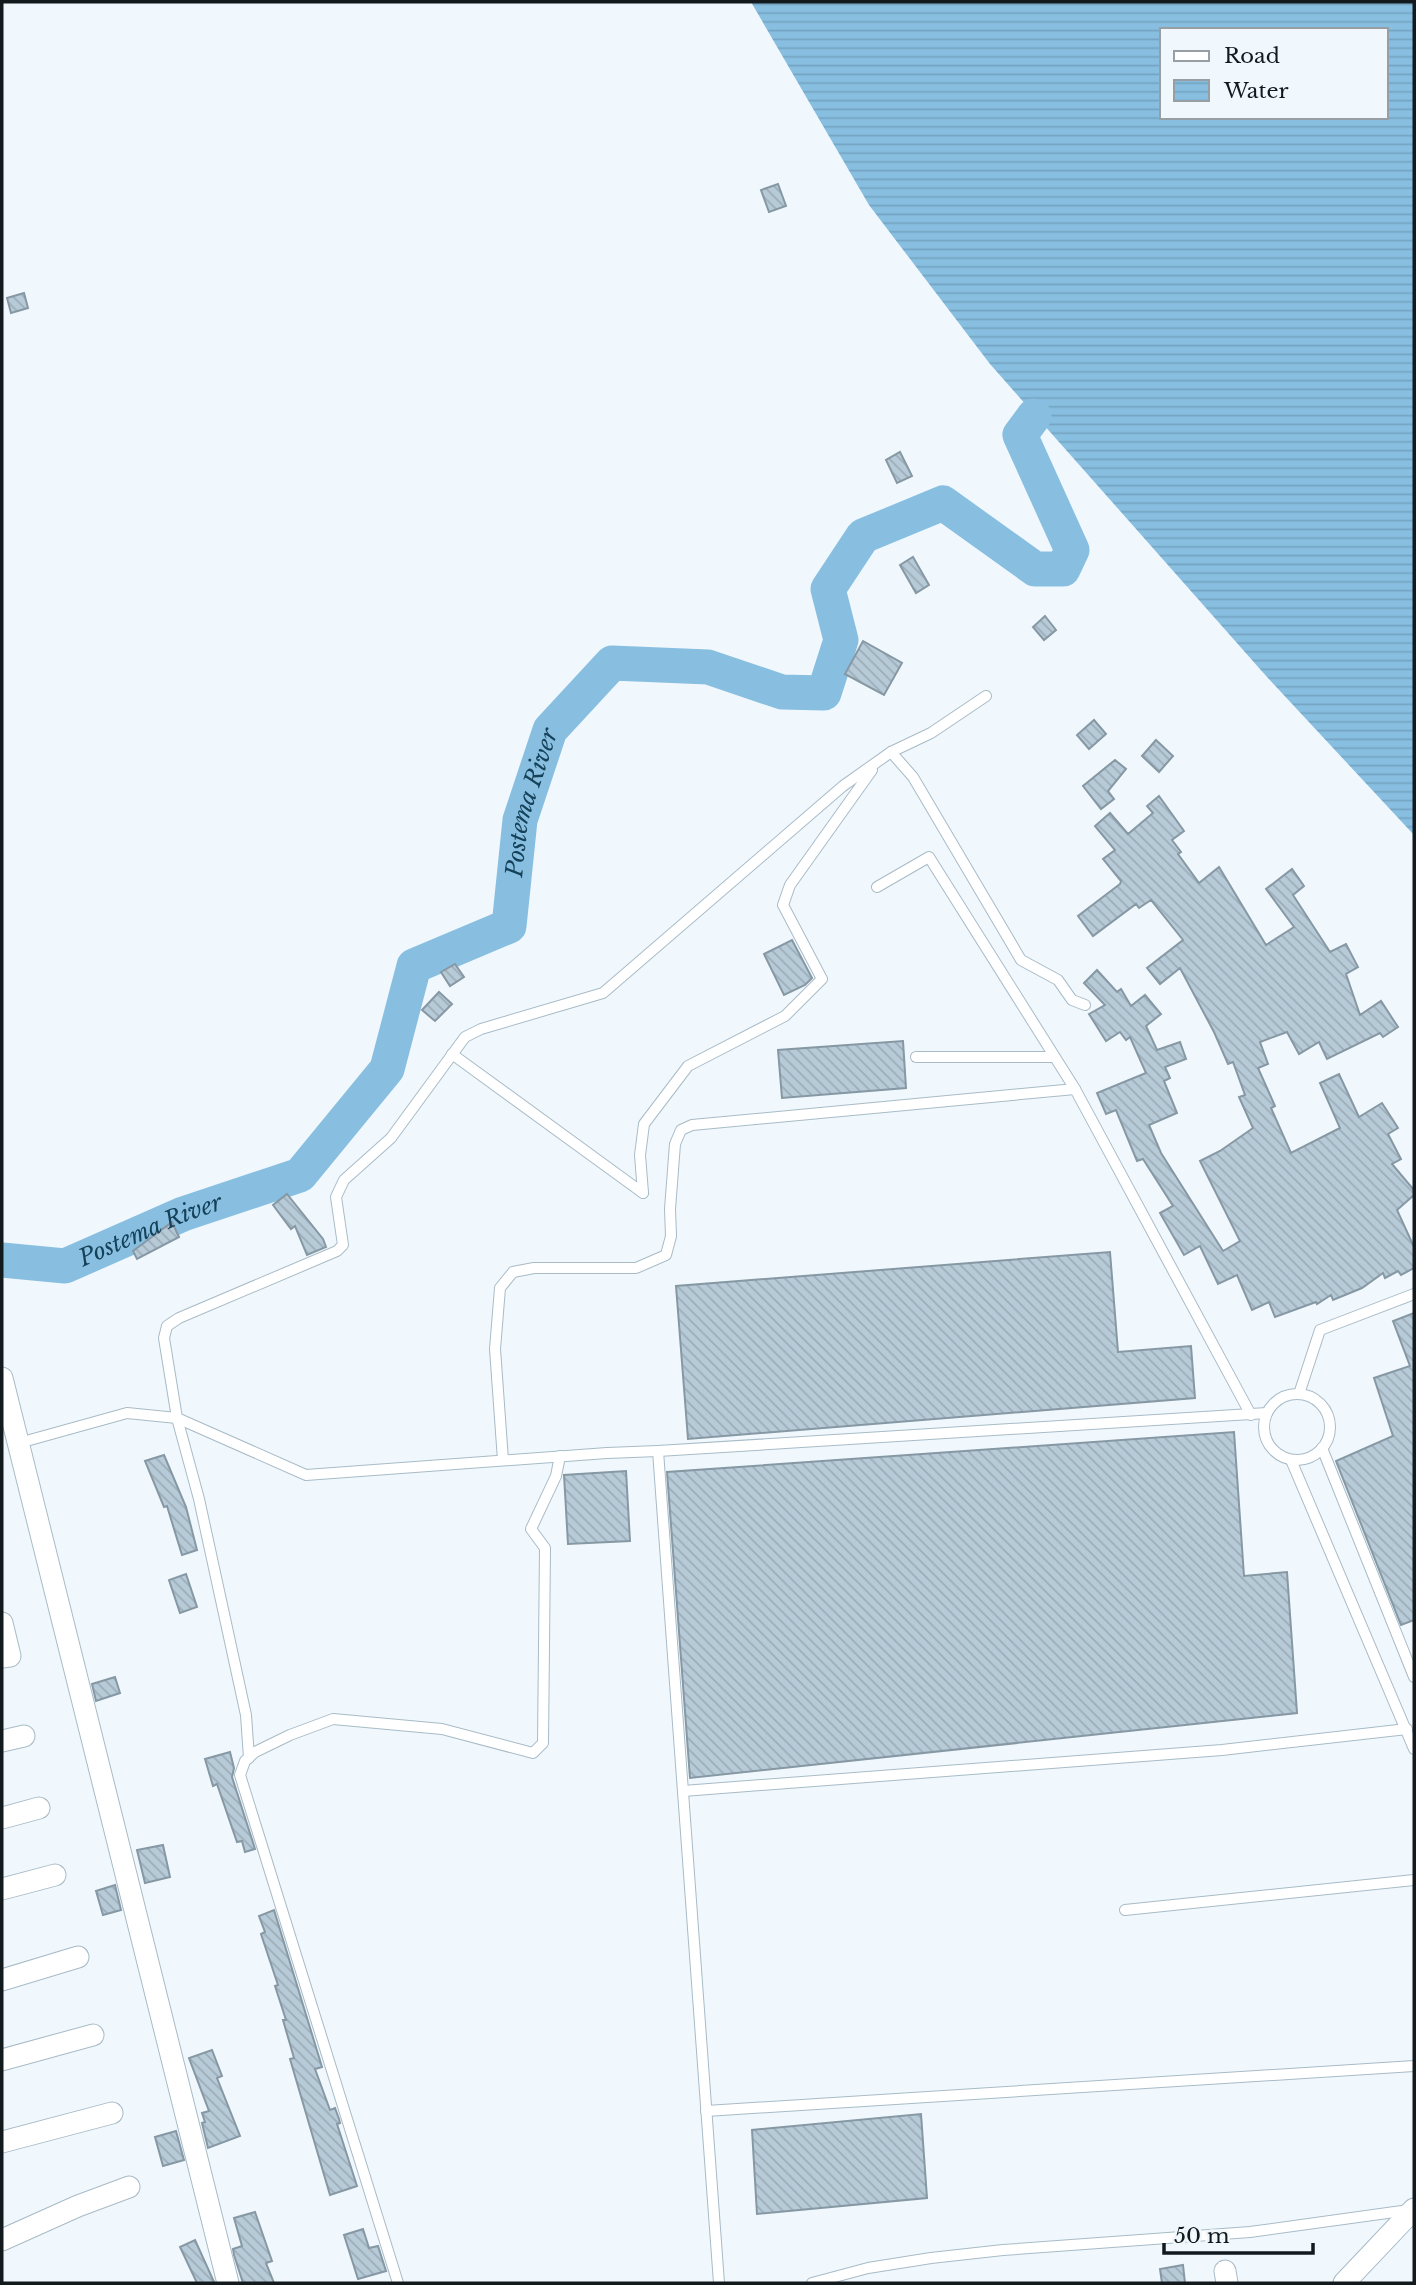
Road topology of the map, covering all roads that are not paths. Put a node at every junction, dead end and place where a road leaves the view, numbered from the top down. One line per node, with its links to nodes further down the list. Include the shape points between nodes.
1 (986, 696): 2 (lane, via 931,733)
2 (891, 752): 3 (lane); 5 (lane, via 913,778 1021,960 1058,980 1072,1000)
3 (878, 762): 6 (lane, via 843,786 603,993 481,1029 465,1037); 6 (lane, via 790,885 783,905 822,979 785,1016 688,1066 643,1124 643,1193)
4 (877, 887): 8 (lane, via 929,857)
5 (1085, 1005)
6 (452, 1055): 15 (lane, via 391,1138 344,1180 336,1197 343,1245 337,1251 167,1326 163,1338)
7 (916, 1056): 8 (lane)
8 (1054, 1057): 9 (lane)
9 (1075, 1089): 14 (lane); 20 (lane, via 692,1125 681,1130 675,1144 666,1255 636,1268 513,1272 500,1289 495,1349)
10 (1414, 1294): 12 (lane, via 1321,1330)
11 (2, 1378): 16 (street)
12 (1299, 1394): 13 (lane, via 1280,1398); 17 (lane, via 1325,1409 1330,1429)
13 (1267, 1413): 14 (lane); 21 (lane, via 1267,1443)
14 (1251, 1415): 18 (lane)
15 (177, 1418): 16 (lane, via 127,1413); 20 (lane, via 306,1475); 30 (lane, via 200,1499 246,1715)
16 (10, 1446): 49 (street)
17 (1322, 1448): 21 (lane, via 1309,1458); 24 (lane)
18 (658, 1451): 19 (lane); 31 (lane)
19 (560, 1456): 20 (lane); 30 (lane, via 556,1476 531,1529 545,1548 543,1743 533,1753 442,1729 333,1718)
20 (503, 1460)
21 (1292, 1460): 26 (lane)
22 (2, 1623): 23 (street, via 10,1656)
23 (2, 1657)
24 (1411, 1660): 25 (lane)
25 (1414, 1677)
26 (1407, 1729): 29 (lane); 31 (lane, via 1222,1750)
27 (24, 1736): 28 (street)
28 (2, 1741)
29 (1414, 1749)
30 (249, 1758): 50 (lane, via 240,1775)
31 (683, 1791): 43 (lane)
32 (40, 1808): 33 (street)
33 (2, 1818)
34 (55, 1875): 36 (street)
35 (1414, 1880): 37 (lane)
36 (2, 1889)
37 (1125, 1910)
38 (78, 1957): 39 (street)
39 (2, 1980)
40 (93, 2035): 41 (street)
41 (2, 2060)
42 (1414, 2066): 43 (lane)
43 (706, 2111): 51 (lane)
44 (112, 2113): 45 (street)
45 (2, 2142)
46 (129, 2187): 48 (street)
47 (1414, 2209): 52 (lane, via 1250,2232 943,2257 868,2268); 53 (street)
48 (2, 2240)
49 (228, 2283)
50 (398, 2283)
51 (719, 2283)
52 (812, 2283)
53 (1344, 2283)

